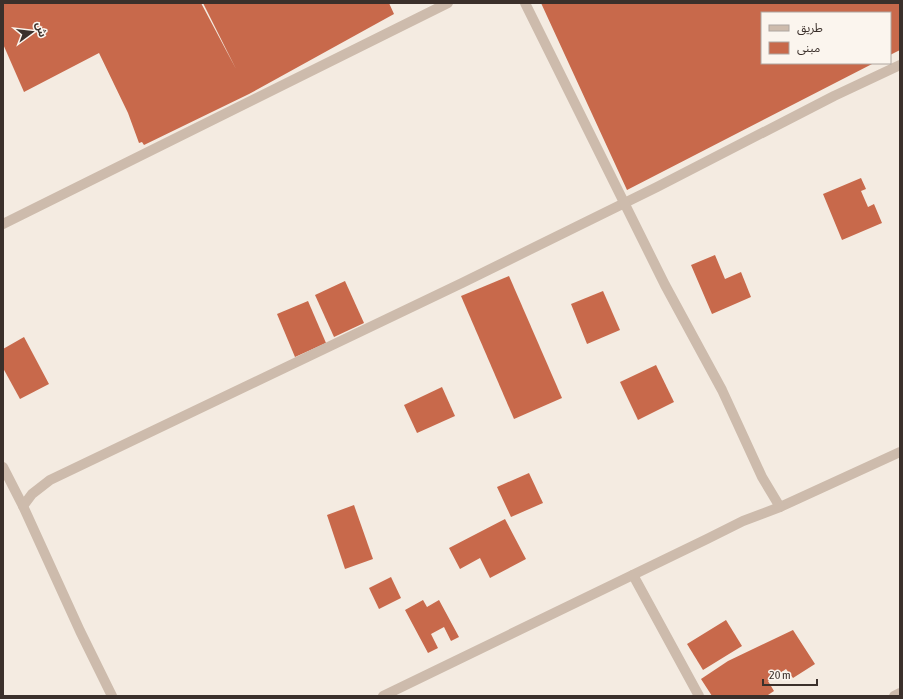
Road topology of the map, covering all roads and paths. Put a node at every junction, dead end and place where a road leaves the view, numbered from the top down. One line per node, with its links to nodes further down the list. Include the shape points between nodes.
1 (448, 3): 5 (street)
2 (525, 3): 4 (street)
3 (900, 65): 4 (street)
4 (624, 203): 8 (street, via 50,480 32,494); 9 (street, via 722,390 762,477)
5 (3, 224)
6 (900, 452): 9 (street)
7 (3, 467): 8 (street)
8 (23, 506): 12 (street)
9 (780, 507): 10 (street, via 743,521)
10 (633, 575): 13 (street); 14 (street)
11 (900, 693): 15 (street)
12 (112, 696)
13 (383, 696)
14 (700, 696)
15 (894, 696)

